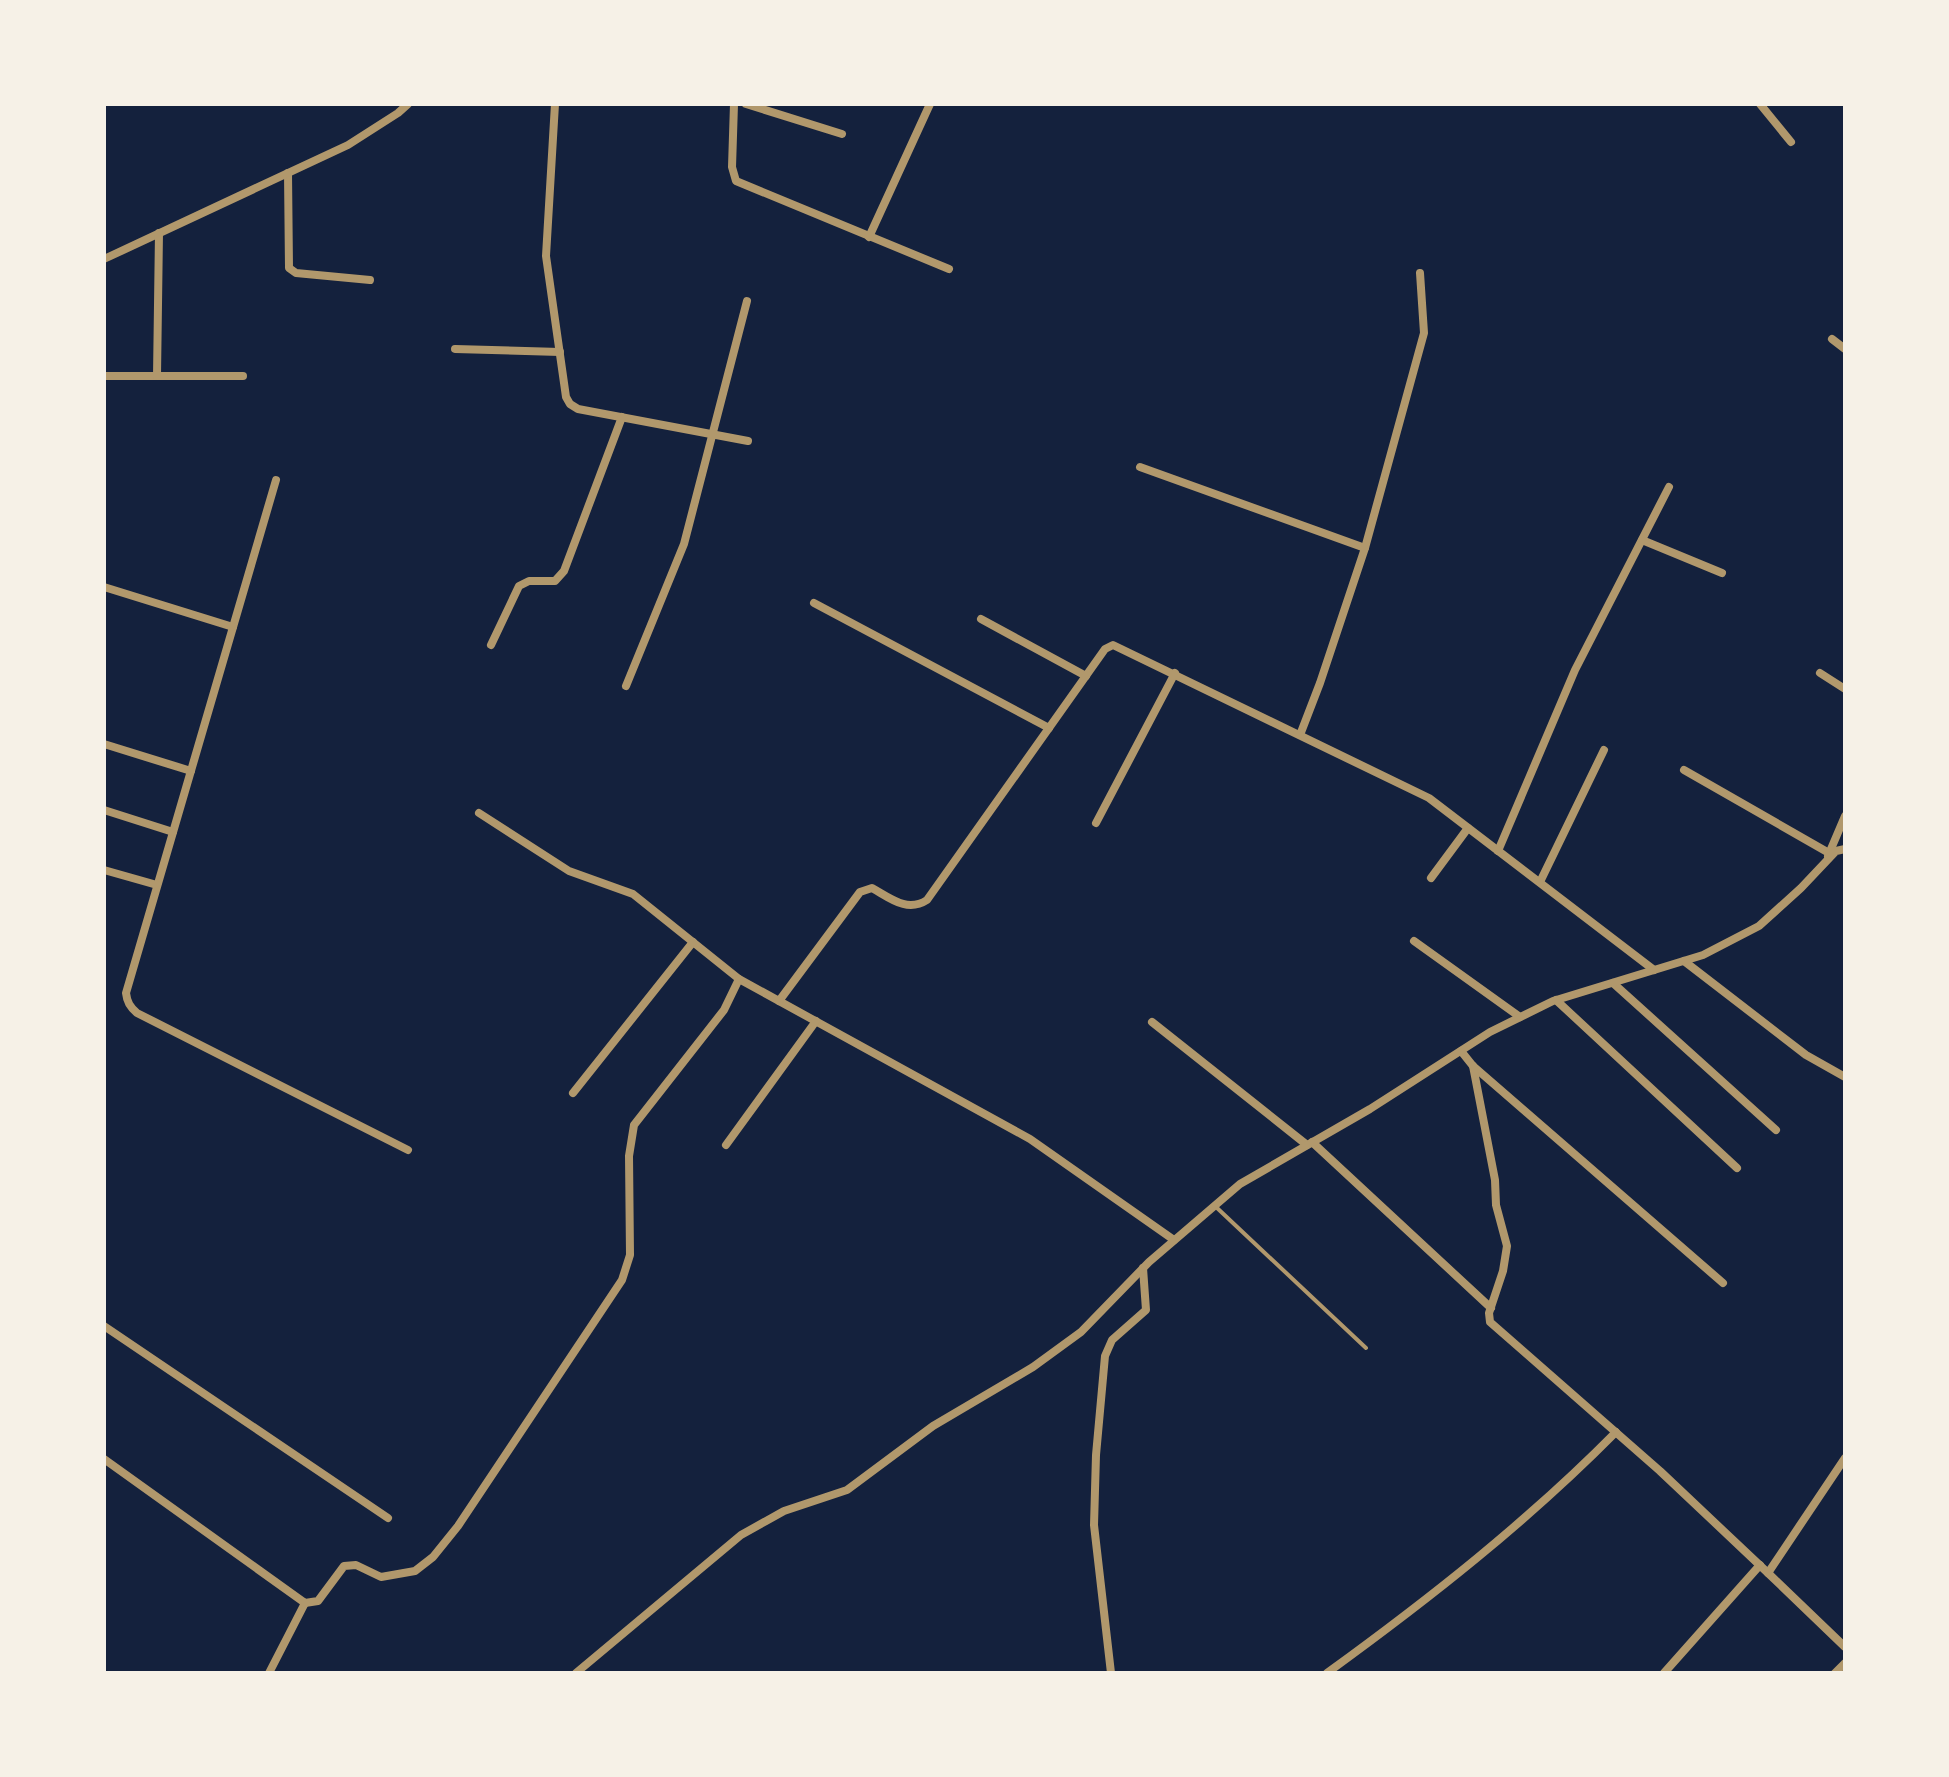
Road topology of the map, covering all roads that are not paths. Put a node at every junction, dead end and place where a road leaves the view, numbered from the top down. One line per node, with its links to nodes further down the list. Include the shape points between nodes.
1 (408, 104): 9 (street, via 348,145)
2 (555, 104): 20 (street, via 546,256)
3 (734, 104): 11 (street, via 736,181)
4 (746, 104): 7 (street)
5 (930, 104): 11 (street)
6 (1760, 104): 8 (street)
7 (842, 134)
8 (1791, 142)
9 (288, 173): 10 (street); 15 (street, via 289,268)
10 (159, 233): 12 (street); 22 (street)
11 (869, 237): 13 (street)
12 (104, 259)
13 (949, 269)
14 (1420, 273): 31 (street, via 1424,333)
15 (370, 280)
16 (747, 301): 25 (street)
17 (1832, 339): 19 (street)
18 (455, 349): 20 (street)
19 (1845, 349)
20 (560, 352): 24 (street, via 570,404)
21 (104, 376): 22 (street)
22 (157, 376): 23 (street)
23 (243, 376)
24 (622, 417): 25 (street); 37 (street, via 561,577 523,582)
25 (713, 435): 26 (street); 41 (street, via 680,556)
26 (748, 441)
27 (1140, 467): 31 (street)
28 (276, 480): 36 (street)
29 (1669, 487): 30 (street)
30 (1642, 540): 32 (street); 56 (street, via 1575,670)
31 (1365, 548): 44 (street)
32 (1722, 573)
33 (104, 587): 36 (street)
34 (814, 603): 43 (street)
35 (981, 619): 40 (street)
36 (233, 627): 48 (street)
37 (491, 645)
38 (1175, 673): 40 (street, via 1113,645); 44 (street); 52 (street)
39 (1820, 673): 42 (street)
40 (1086, 676): 43 (street)
41 (626, 686)
42 (1845, 689)
43 (1049, 728): 70 (street, via 927,900 914,907 872,888 860,892)
44 (1300, 735): 53 (street, via 1429,798)
45 (104, 744): 48 (street)
46 (1604, 750): 61 (street)
47 (1684, 770): 57 (street)
48 (191, 771): 54 (street)
49 (104, 810): 54 (street)
50 (479, 813): 64 (street, via 569,871 633,894)
51 (1845, 816): 57 (street)
52 (1096, 823)
53 (1468, 828): 56 (street); 60 (street)
54 (173, 832): 62 (street)
55 (1845, 849): 58 (street)
56 (1498, 851): 61 (street)
57 (1829, 853): 58 (street)
58 (1825, 862): 65 (street, via 1759,926)
59 (104, 870): 62 (street)
60 (1431, 878)
61 (1540, 882): 66 (street)
62 (157, 885): 81 (street, via 126,993 130,1007)
63 (1414, 941): 71 (street)
64 (693, 942): 67 (street); 77 (street)
65 (1684, 961): 66 (street); 76 (street, via 1806,1055)
66 (1654, 970): 68 (street)
67 (739, 979): 70 (street); 96 (street, via 724,1010 634,1125 629,1156 630,1255 622,1280 458,1526 415,1571 381,1577 351,1564 338,1571 318,1601)
68 (1613, 983): 69 (street); 78 (street)
69 (1556, 1000): 71 (street); 82 (street)
70 (779, 1001): 72 (street)
71 (1520, 1017): 74 (street)
72 (816, 1021): 80 (street); 84 (street, via 1030,1139)
73 (1152, 1022): 79 (street)
74 (1461, 1051): 75 (street); 79 (street)
75 (1473, 1066): 86 (street); 87 (street, via 1507,1246)
76 (1845, 1077)
77 (573, 1093)
78 (1776, 1130)
79 (1310, 1144): 83 (street, via 1240,1184); 87 (street)
80 (726, 1145)
81 (408, 1150)
82 (1737, 1168)
83 (1215, 1206): 84 (street); 89 (lane)
84 (1174, 1240): 85 (street)
85 (1143, 1268): 101 (street, via 1081,1332 1033,1367 933,1426 847,1490 784,1511 741,1535); 102 (street, via 1146,1310 1112,1340 1105,1356 1096,1444 1095,1538)
86 (1723, 1283)
87 (1491, 1308): 90 (street, via 1490,1322)
88 (104, 1326): 93 (street)
89 (1366, 1348)
90 (1616, 1432): 94 (street); 103 (street, via 1483,1554)
91 (1845, 1458): 95 (street)
92 (104, 1459): 96 (street)
93 (388, 1518)
94 (1760, 1565): 95 (street); 104 (street)
95 (1768, 1573): 98 (street)
96 (305, 1603): 100 (street)
97 (1845, 1632): 98 (street)
98 (1841, 1643)
99 (1845, 1663): 105 (street)
100 (269, 1673)
101 (576, 1673)
102 (1111, 1673)
103 (1327, 1673)
104 (1664, 1673)
105 (1835, 1673)

